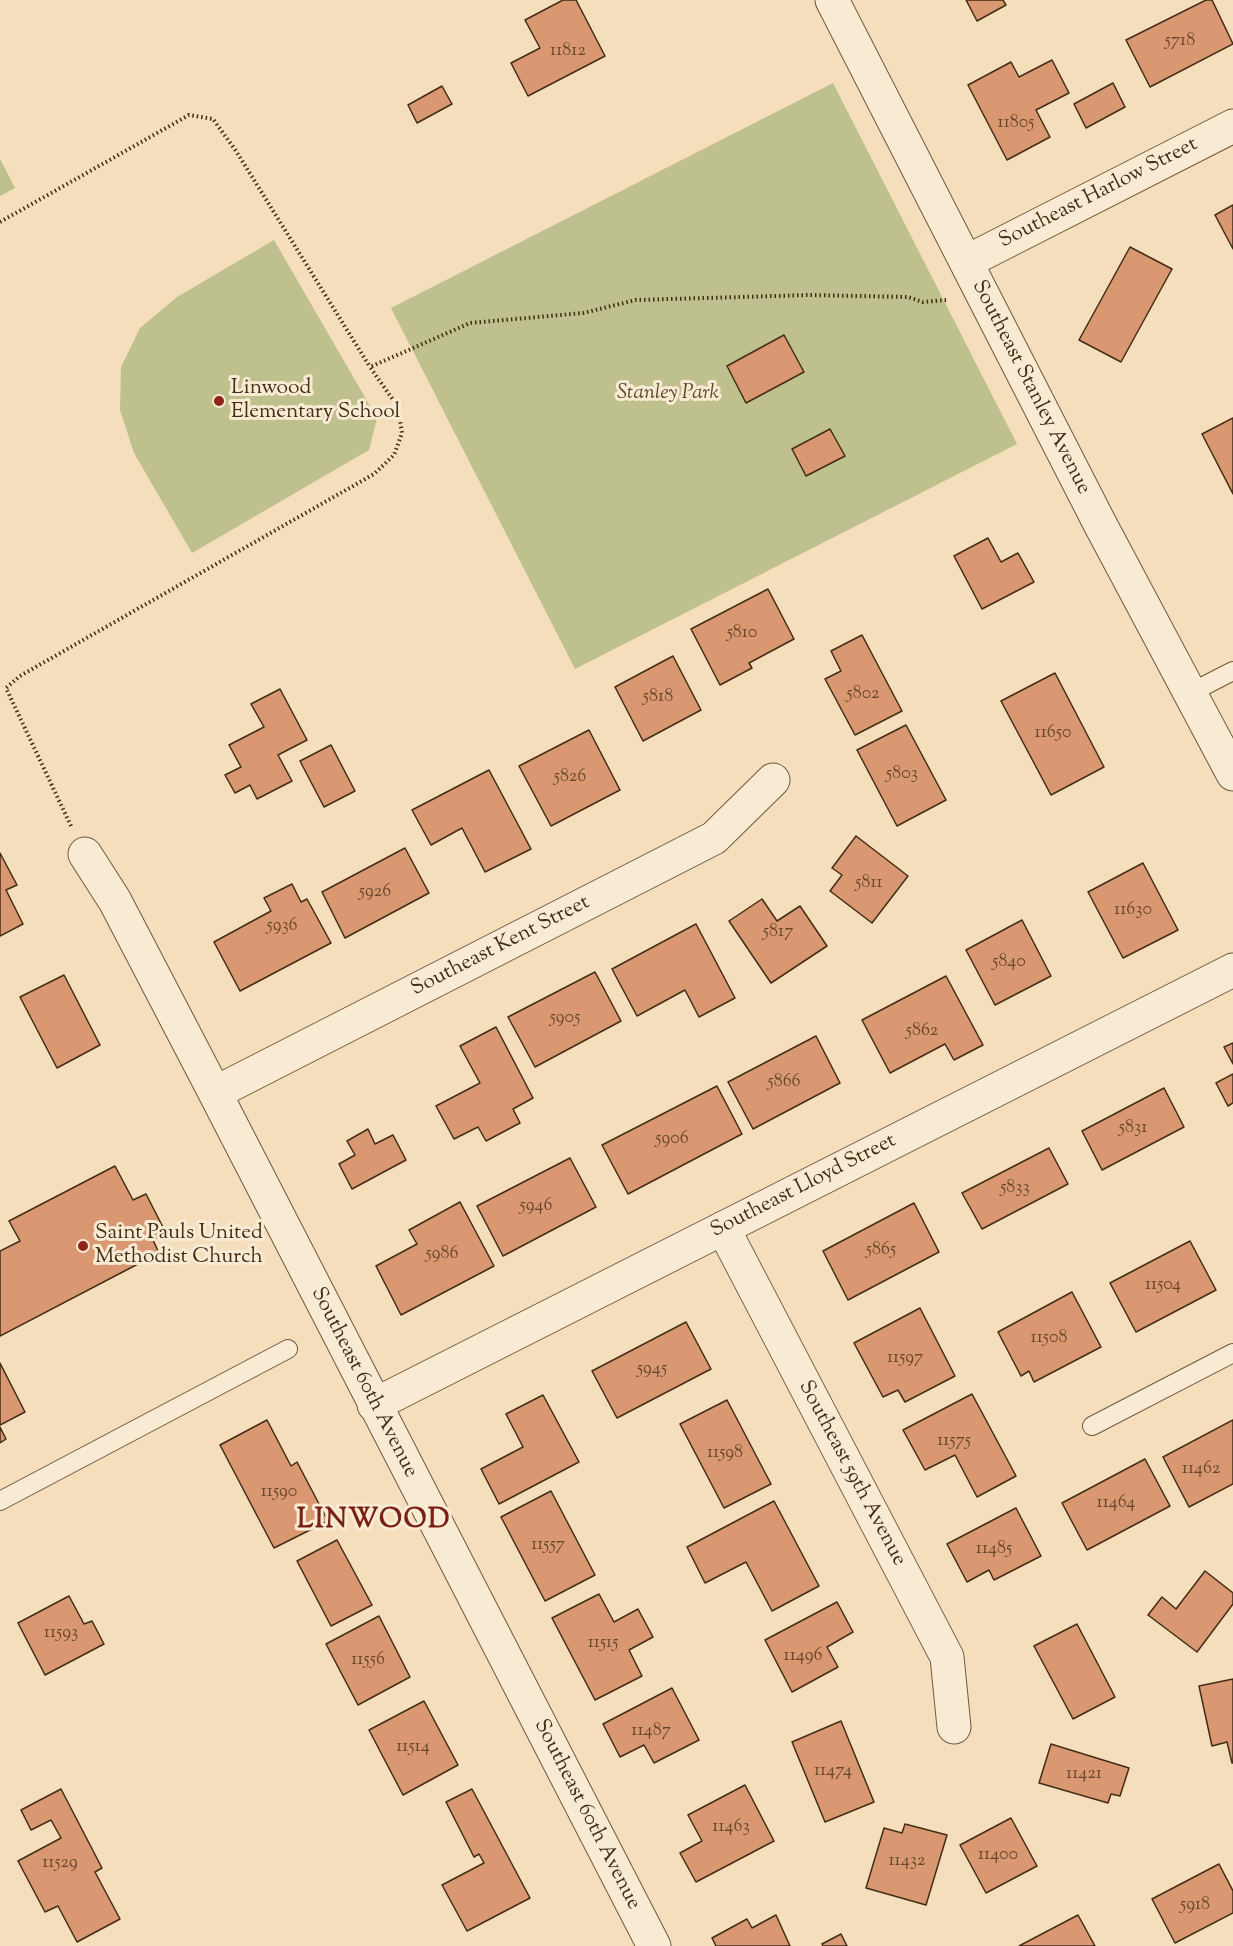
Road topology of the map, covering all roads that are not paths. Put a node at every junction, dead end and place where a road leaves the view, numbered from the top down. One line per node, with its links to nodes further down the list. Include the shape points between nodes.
1 (832, 0): 3 (street, Southeast Stanley Avenue)
2 (1233, 126): 3 (street, Southeast Harlow Street)
3 (972, 274): 5 (street, Southeast Stanley Avenue)
4 (1233, 671): 5 (lane)
5 (1190, 693): 6 (street, Southeast Stanley Avenue)
6 (1233, 774)
7 (773, 780): 10 (street, Southeast Kent Street, via 714,838)
8 (85, 854): 10 (street, Southeast 60th Avenue, via 115,901)
9 (1233, 970): 11 (street, Southeast Lloyd Street)
10 (215, 1093): 14 (street, Southeast 60th Avenue)
11 (723, 1228): 14 (street, Southeast Lloyd Street); 17 (street, Southeast 59th Avenue, via 947,1657)
12 (288, 1349): 16 (lane)
13 (1233, 1353): 15 (lane)
14 (374, 1405): 18 (street, Southeast 60th Avenue)
15 (1092, 1426)
16 (0, 1501)
17 (954, 1727)
18 (654, 1946)

